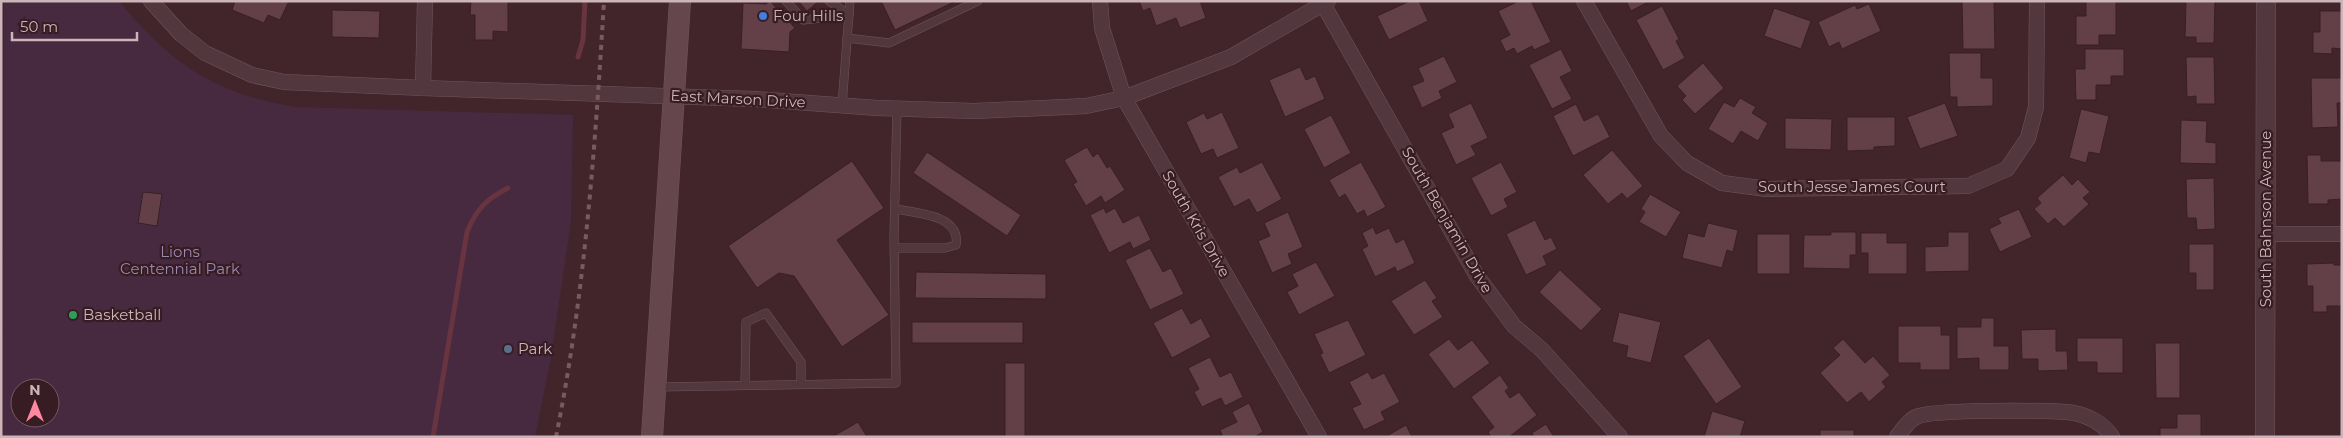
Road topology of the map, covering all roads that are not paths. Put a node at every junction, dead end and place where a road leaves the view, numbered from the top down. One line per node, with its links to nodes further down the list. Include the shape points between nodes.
1 (151, 1): 15 (street, East Marson Drive, via 181,34 205,53 252,74 307,84)
2 (425, 1): 15 (street)
3 (680, 1): 16 (main road)
4 (786, 1): 13 (lane, via 804,20)
5 (829, 1): 13 (lane)
6 (850, 1): 13 (lane)
7 (978, 1): 14 (lane, via 889,43)
8 (1100, 1): 17 (street, South Kris Drive, via 1102,28)
9 (1584, 1): 10 (street, South Jesse James Court, via 1661,136 1687,163 1722,183 1767,189 1968,186 2007,169 2028,138 2036,107)
10 (2036, 1)
11 (2266, 1): 21 (street, South Bahnson Avenue)
12 (1326, 3): 17 (street, East Marson Drive, via 1230,57); 29 (street, South Benjamin Drive, via 1477,276 1514,326 1542,350)
13 (849, 15): 14 (lane)
14 (847, 38): 18 (lane)
15 (423, 88): 16 (street, East Marson Drive)
16 (675, 96): 18 (street, East Marson Drive); 26 (main road)
17 (1124, 98): 19 (street, East Marson Drive, via 1086,106 1032,110); 28 (street, South Kris Drive)
18 (842, 105): 19 (street, East Marson Drive)
19 (897, 108): 20 (lane)
20 (895, 209): 23 (lane); 23 (lane, via 952,224 958,235 956,245 945,248)
21 (2266, 234): 22 (street); 32 (street, South Bahnson Avenue)
22 (2342, 234)
23 (895, 248): 24 (lane, via 896,383)
24 (801, 384): 25 (lane); 25 (lane, via 801,362 766,313 746,322)
25 (746, 385): 26 (lane)
26 (655, 386): 27 (main road)
27 (652, 437)
28 (1319, 437)
29 (1620, 437)
30 (1897, 437): 31 (street, via 1904,426 1916,417 1936,413 2010,412 2073,413 2091,418 2106,428)
31 (2112, 437)
32 (2265, 437)

